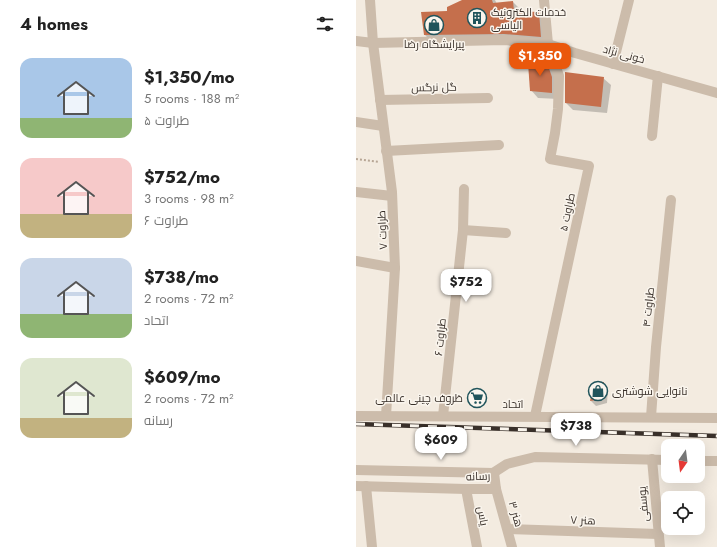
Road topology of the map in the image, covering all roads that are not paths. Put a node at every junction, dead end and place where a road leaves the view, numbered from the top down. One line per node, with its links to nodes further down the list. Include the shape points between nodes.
1 (370, 0): 5 (street, طراوت ۷)
2 (544, 0): 6 (street)
3 (629, 0): 7 (street)
4 (356, 42): 5 (street, خونی نژاد)
5 (372, 43): 6 (street, خونی نژاد, via 504,40); 11 (street, طراوت ۷)
6 (548, 44): 7 (street, خونی نژاد); 28 (street, طراوت ۵, via 559,76 558,109 550,159 589,166)
7 (613, 64): 8 (street, خونی نژاد)
8 (658, 76): 9 (street, خونی نژاد); 14 (street)
9 (717, 93)
10 (488, 98): 11 (street, گل نرگس)
11 (380, 100): 13 (street, طراوت ۷)
12 (356, 122): 13 (street)
13 (383, 126): 16 (street, طراوت ۷)
14 (652, 136)
15 (499, 145): 16 (street)
16 (386, 151): 19 (street, طراوت ۷)
17 (464, 188): 21 (street, طراوت ۶)
18 (356, 192): 19 (street)
19 (392, 196): 24 (street, طراوت ۷)
20 (671, 200): 29 (street, طراوت ۴)
21 (463, 230): 22 (street); 27 (street, طراوت ۶)
22 (506, 232)
23 (356, 261): 24 (street)
24 (396, 268): 26 (street, طراوت ۷)
25 (356, 416): 26 (street, اتحاد)
26 (386, 416): 27 (street, اتحاد)
27 (444, 416): 28 (street, اتحاد)
28 (535, 416): 29 (street, اتحاد)
29 (651, 417): 30 (street, اتحاد)
30 (717, 418)
31 (652, 459): 32 (street); 36 (street, via 534,457 507,464); 41 (street, یوسفی)
32 (661, 460)
33 (705, 461): 34 (street)
34 (717, 461)
35 (356, 470): 36 (street, رسانه)
36 (493, 473): 39 (street, رسانه)
37 (361, 486): 38 (street, رسانه); 42 (street)
38 (466, 489): 39 (street, رسانه); 43 (street, یاس)
39 (496, 489): 40 (street, هنر ۳)
40 (508, 529): 41 (street, هنر ۷); 44 (street, هنر ۳)
41 (658, 534): 45 (street, یوسفی)
42 (372, 547)
43 (477, 547)
44 (512, 547)
45 (660, 547)

